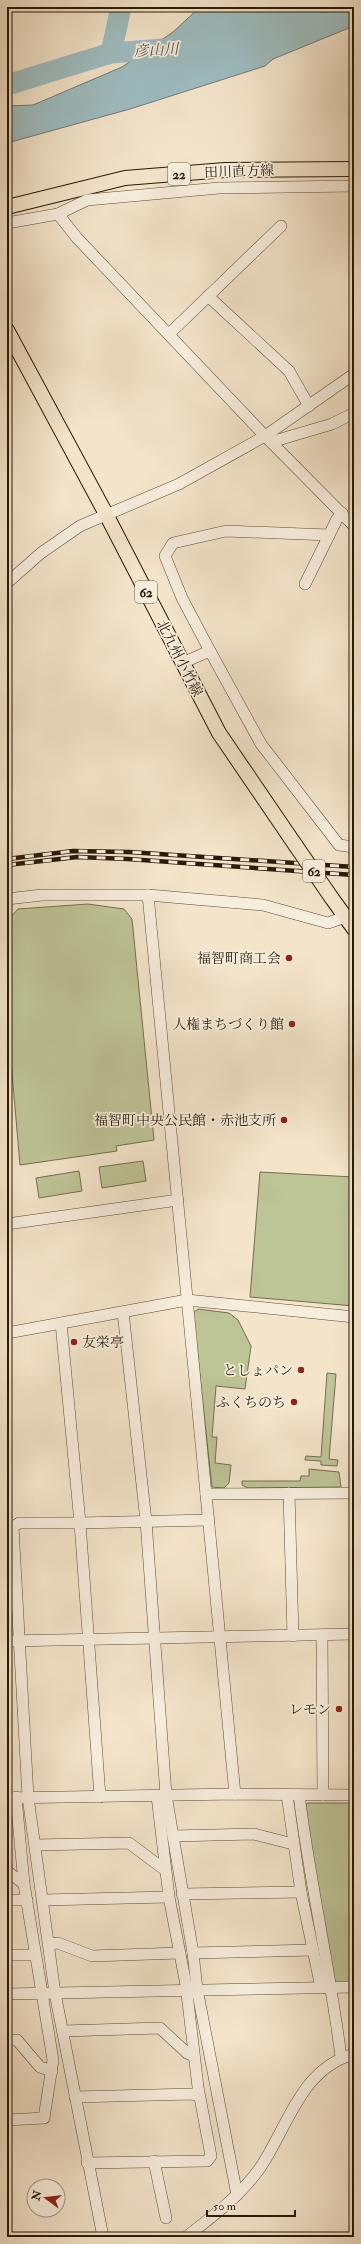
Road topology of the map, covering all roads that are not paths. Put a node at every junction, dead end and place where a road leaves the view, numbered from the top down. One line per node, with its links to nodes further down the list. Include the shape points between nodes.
1 (354, 169): 3 (main road, 田川直方線 / 22, via 225,170 125,178)
2 (354, 186): 4 (street, via 219,188 87,200)
3 (7, 207)
4 (58, 214): 5 (street); 9 (street, via 77,238)
5 (7, 223)
6 (281, 226): 7 (street)
7 (208, 296): 9 (street); 11 (street, via 289,371)
8 (7, 330): 15 (main road, 北九州小竹線 / 62)
9 (169, 334): 13 (street)
10 (354, 374): 11 (street)
11 (309, 406): 13 (street)
12 (354, 413): 13 (street, via 332,424)
13 (268, 439): 14 (street); 15 (street, via 179,484)
14 (342, 513): 16 (street); 17 (street)
15 (106, 514): 18 (street, via 80,526 41,553); 21 (main road, 北九州小竹線 / 62)
16 (354, 526)
17 (329, 535): 19 (street); 20 (street, via 226,531 173,543 165,556 182,598)
18 (7, 583)
19 (305, 584)
20 (210, 651): 21 (street); 22 (street, via 260,744 339,845)
21 (182, 663): 25 (main road, 北九州小竹線 / 62, bridge, via 219,733 331,897)
22 (354, 847)
23 (148, 895): 24 (street, via 42,895); 25 (street, via 262,904 324,923); 27 (street)
24 (7, 899)
25 (350, 916): 26 (main road, 北九州小竹線 / 62)
26 (354, 929)
27 (178, 1200): 28 (street); 29 (street)
28 (7, 1224)
29 (187, 1300): 30 (street); 31 (street); 36 (street)
30 (123, 1312): 32 (street); 38 (street)
31 (354, 1317)
32 (61, 1323): 33 (street); 39 (street)
33 (7, 1333)
34 (289, 1493): 35 (street); 36 (street); 43 (street)
35 (354, 1493)
36 (206, 1494): 37 (street)
37 (209, 1520): 38 (street); 42 (street)
38 (146, 1521): 39 (street); 45 (street)
39 (80, 1523): 40 (street, via 18,1523 13,1527); 46 (street)
40 (11, 1562): 47 (street)
41 (354, 1634): 44 (street)
42 (220, 1636): 43 (street); 45 (street); 49 (street)
43 (293, 1636): 44 (street)
44 (322, 1636): 53 (street)
45 (155, 1637): 46 (street); 50 (street)
46 (89, 1638): 47 (street); 57 (street)
47 (20, 1640): 48 (street); 56 (street)
48 (7, 1641)
49 (235, 1794): 50 (street); 51 (street)
50 (162, 1795): 57 (street); 58 (street); 61 (street)
51 (287, 1795): 52 (street); 59 (street)
52 (299, 1795): 53 (street); 77 (street)
53 (324, 1795): 54 (street)
54 (354, 1795)
55 (11, 1797): 56 (street); 63 (street)
56 (28, 1797): 57 (street); 60 (street)
57 (100, 1797)
58 (173, 1836): 59 (street, via 254,1834); 65 (street)
59 (293, 1844): 64 (street)
60 (35, 1845): 61 (street, via 129,1844); 69 (street)
61 (165, 1870): 66 (street)
62 (7, 1871): 63 (street)
63 (24, 1884): 68 (street)
64 (301, 1892): 65 (street); 71 (street)
65 (182, 1894): 73 (street)
66 (169, 1897): 69 (street); 72 (street)
67 (7, 1900): 68 (street)
68 (27, 1900): 75 (street)
69 (42, 1900): 70 (street)
70 (49, 1944): 72 (street, via 58,1943 92,1956); 80 (street)
71 (312, 1950): 73 (street); 77 (street)
72 (180, 1953): 78 (street)
73 (193, 1953): 78 (street)
74 (7, 1955): 75 (street)
75 (35, 1955): 79 (street)
76 (354, 1987): 77 (street)
77 (327, 1988): 78 (street); 86 (street)
78 (192, 1990): 80 (street); 85 (street); 93 (street)
79 (43, 1993): 80 (street); 81 (street); 87 (street, via 53,2060)
80 (55, 1993): 82 (street)
81 (7, 1994)
82 (63, 2031): 85 (street, via 160,2028 187,2053); 89 (street)
83 (7, 2040): 87 (street, via 17,2040 40,2067)
84 (354, 2054): 86 (street)
85 (194, 2056): 88 (street)
86 (341, 2057): 93 (street, via 318,2073 296,2101 260,2168)
87 (52, 2071): 90 (street, via 44,2118)
88 (199, 2096): 89 (street, via 192,2094); 91 (street, via 211,2156 206,2161)
89 (75, 2097): 92 (street)
90 (7, 2120)
91 (154, 2161): 92 (street); 94 (street)
92 (87, 2162): 96 (street)
93 (237, 2196): 95 (street)
94 (166, 2218)
95 (201, 2232): 97 (street)
96 (103, 2237)
97 (186, 2237)

